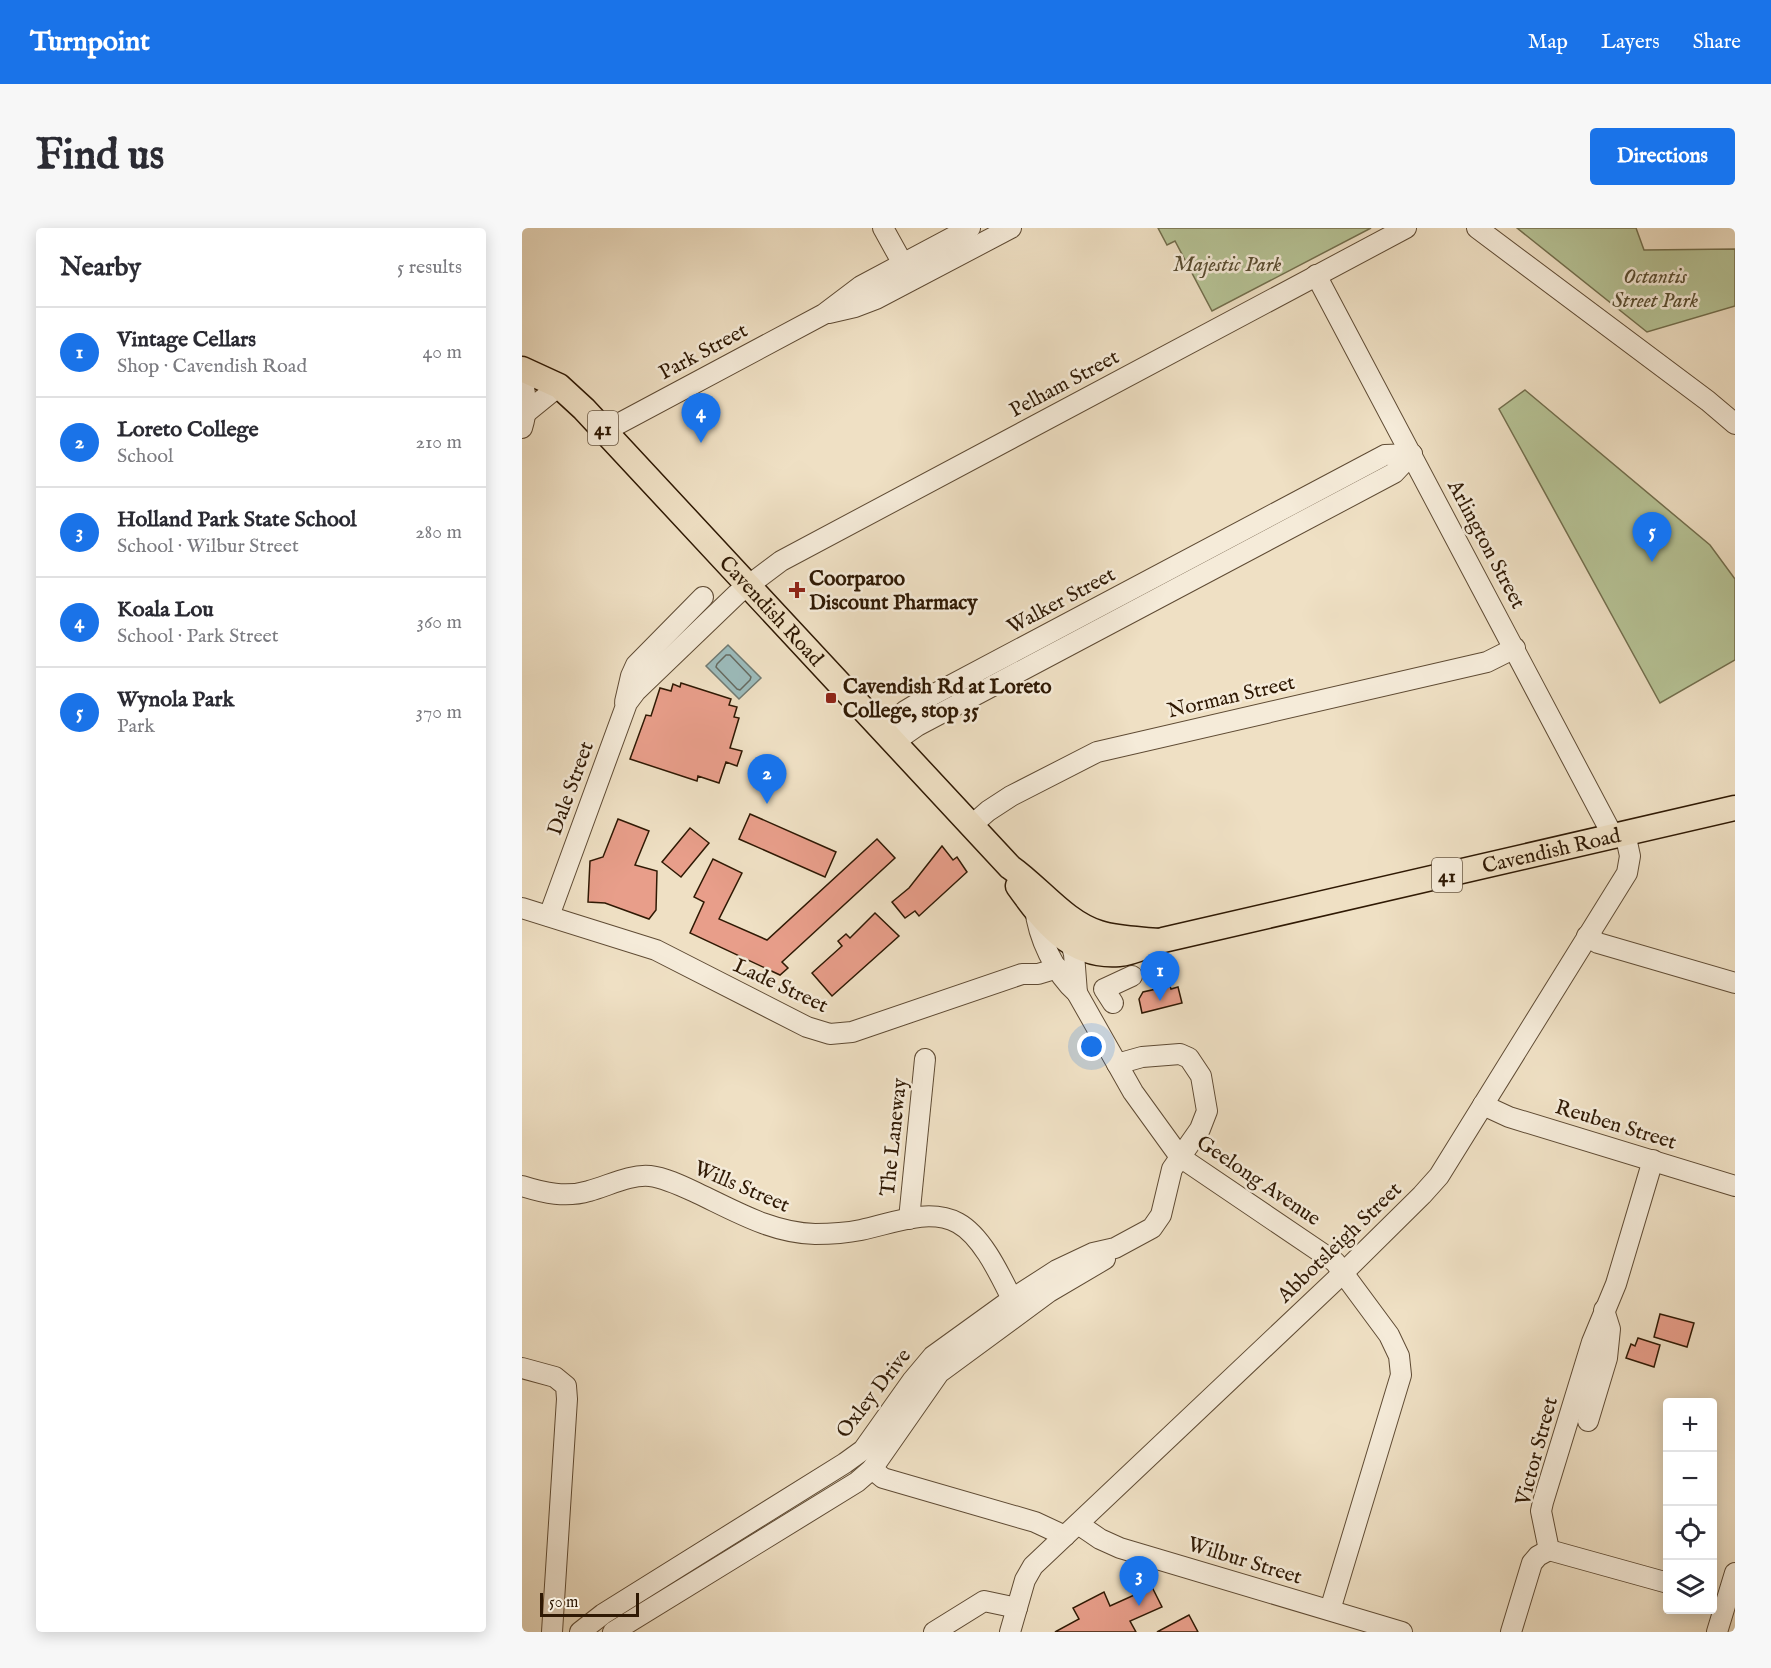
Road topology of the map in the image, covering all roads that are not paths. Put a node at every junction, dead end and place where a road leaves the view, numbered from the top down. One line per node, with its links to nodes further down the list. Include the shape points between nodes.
1 (884, 228): 6 (street)
2 (970, 228): 6 (street, Park Street)
3 (1011, 228): 8 (street, Park Street, via 876,299)
4 (1406, 228): 7 (street, Pelham Street)
5 (1481, 229): 13 (street)
6 (903, 264): 8 (street, Park Street, via 861,286)
7 (1316, 275): 15 (street, Arlington Street); 18 (street, Pelham Street, via 782,561)
8 (824, 314): 14 (street, Park Street)
9 (522, 369): 11 (main road, Cavendish Road / 41)
10 (522, 378): 12 (street, via 526,394)
11 (559, 386): 12 (street); 14 (main road, Cavendish Road / 41)
12 (524, 420)
13 (1735, 424)
14 (605, 431): 18 (main road, Cavendish Road / 41)
15 (1412, 454): 16 (street, Walker Street, via 1385,455); 17 (street, Walker Street, via 1394,473); 20 (street, Arlington Street)
16 (1267, 518): 17 (street); 22 (street, Walker Street, via 905,711)
17 (1277, 535): 22 (street, Walker Street, via 917,726)
18 (748, 586): 21 (street, Dale Street, via 636,691); 22 (main road, Cavendish Road / 41)
19 (703, 597): 21 (street, Dale Street, via 634,668)
20 (1515, 648): 24 (street, Norman Street, via 1487,662 1097,752 1011,796); 25 (street, Arlington Street)
21 (623, 711): 28 (street, Dale Street)
22 (888, 736): 24 (main road, Cavendish Road / 41)
23 (1735, 808): 25 (main road, Cavendish Road / 41)
24 (972, 825): 26 (main road, Cavendish Road / 41)
25 (1619, 834): 30 (street, Abbotsleigh Street, via 1630,856 1627,873); 31 (main road, Cavendish Road / 41)
26 (1010, 867): 29 (main road, Cavendish Road / 41); 32 (main road, Cavendish Road / 41, via 1017,885 1048,924)
27 (522, 908): 28 (street, Lade Street)
28 (549, 916): 32 (street, Lade Street, via 656,950 807,1027 830,1034 852,1032 1022,974 1038,974)
29 (1067, 916): 31 (main road, Cavendish Road / 41, via 1100,934); 32 (street, Geelong Avenue)
30 (1587, 936): 34 (street, via 1598,943); 38 (street, Abbotsleigh Street)
31 (1158, 941): 32 (main road, Cavendish Road / 41, via 1132,952)
32 (1064, 958): 37 (street, Geelong Avenue, via 1077,993)
33 (1132, 976): 35 (street, via 1104,989)
34 (1735, 983)
35 (1113, 1004)
36 (925, 1059): 43 (street, The Laneway)
37 (1117, 1064): 39 (street, Geelong Avenue); 39 (street, Oxley Drive, via 1180,1054 1196,1066 1207,1110 1200,1129)
38 (1483, 1105): 40 (street, Reuben Street, via 1509,1117); 45 (street, Abbotsleigh Street, via 1439,1176)
39 (1179, 1157): 44 (street, Oxley Drive, via 1172,1169 1161,1215 1152,1228); 45 (street, Geelong Avenue, via 1313,1246)
40 (1653, 1160): 42 (street, Reuben Street); 47 (street, Victor Street, via 1616,1284)
41 (522, 1186): 43 (street, Wills Street, via 564,1195 648,1176 680,1185 766,1226 793,1232 858,1231)
42 (1735, 1186)
43 (909, 1219): 46 (street, Wills Street, via 927,1216 956,1221 973,1233)
44 (1115, 1248): 46 (street, Oxley Drive, via 1093,1253 1057,1270); 50 (street, Oxley Drive, via 1104,1261 1049,1292 939,1373)
45 (1343, 1273): 51 (street, Abbotsleigh Street); 57 (street, Geelong Avenue, via 1389,1335 1400,1356 1401,1375)
46 (1012, 1299): 59 (street, Oxley Drive, via 933,1356 863,1450)
47 (1604, 1310): 49 (street, Victor Street, via 1610,1329 1607,1358); 52 (street, Victor Street, via 1543,1502 1541,1511)
48 (522, 1368): 58 (street, via 555,1377 566,1386)
49 (1588, 1421)
50 (872, 1469): 51 (street, Wilbur Street, via 883,1478); 60 (street, Oxley Drive, via 857,1482)
51 (1071, 1530): 56 (street, Abbotsleigh Street, via 1033,1566); 57 (street, Wilbur Street)
52 (1549, 1550): 54 (street); 64 (street, via 1532,1563)
53 (1735, 1573): 55 (street)
54 (1663, 1582)
55 (1725, 1600): 65 (street)
56 (1017, 1608): 61 (street, via 984,1601); 62 (street, Abbotsleigh Street)
57 (1330, 1610): 63 (street, Wilbur Street)
58 (552, 1632)
59 (580, 1632)
60 (613, 1632)
61 (934, 1632)
62 (1010, 1632)
63 (1402, 1632)
64 (1511, 1632)
65 (1717, 1632)

